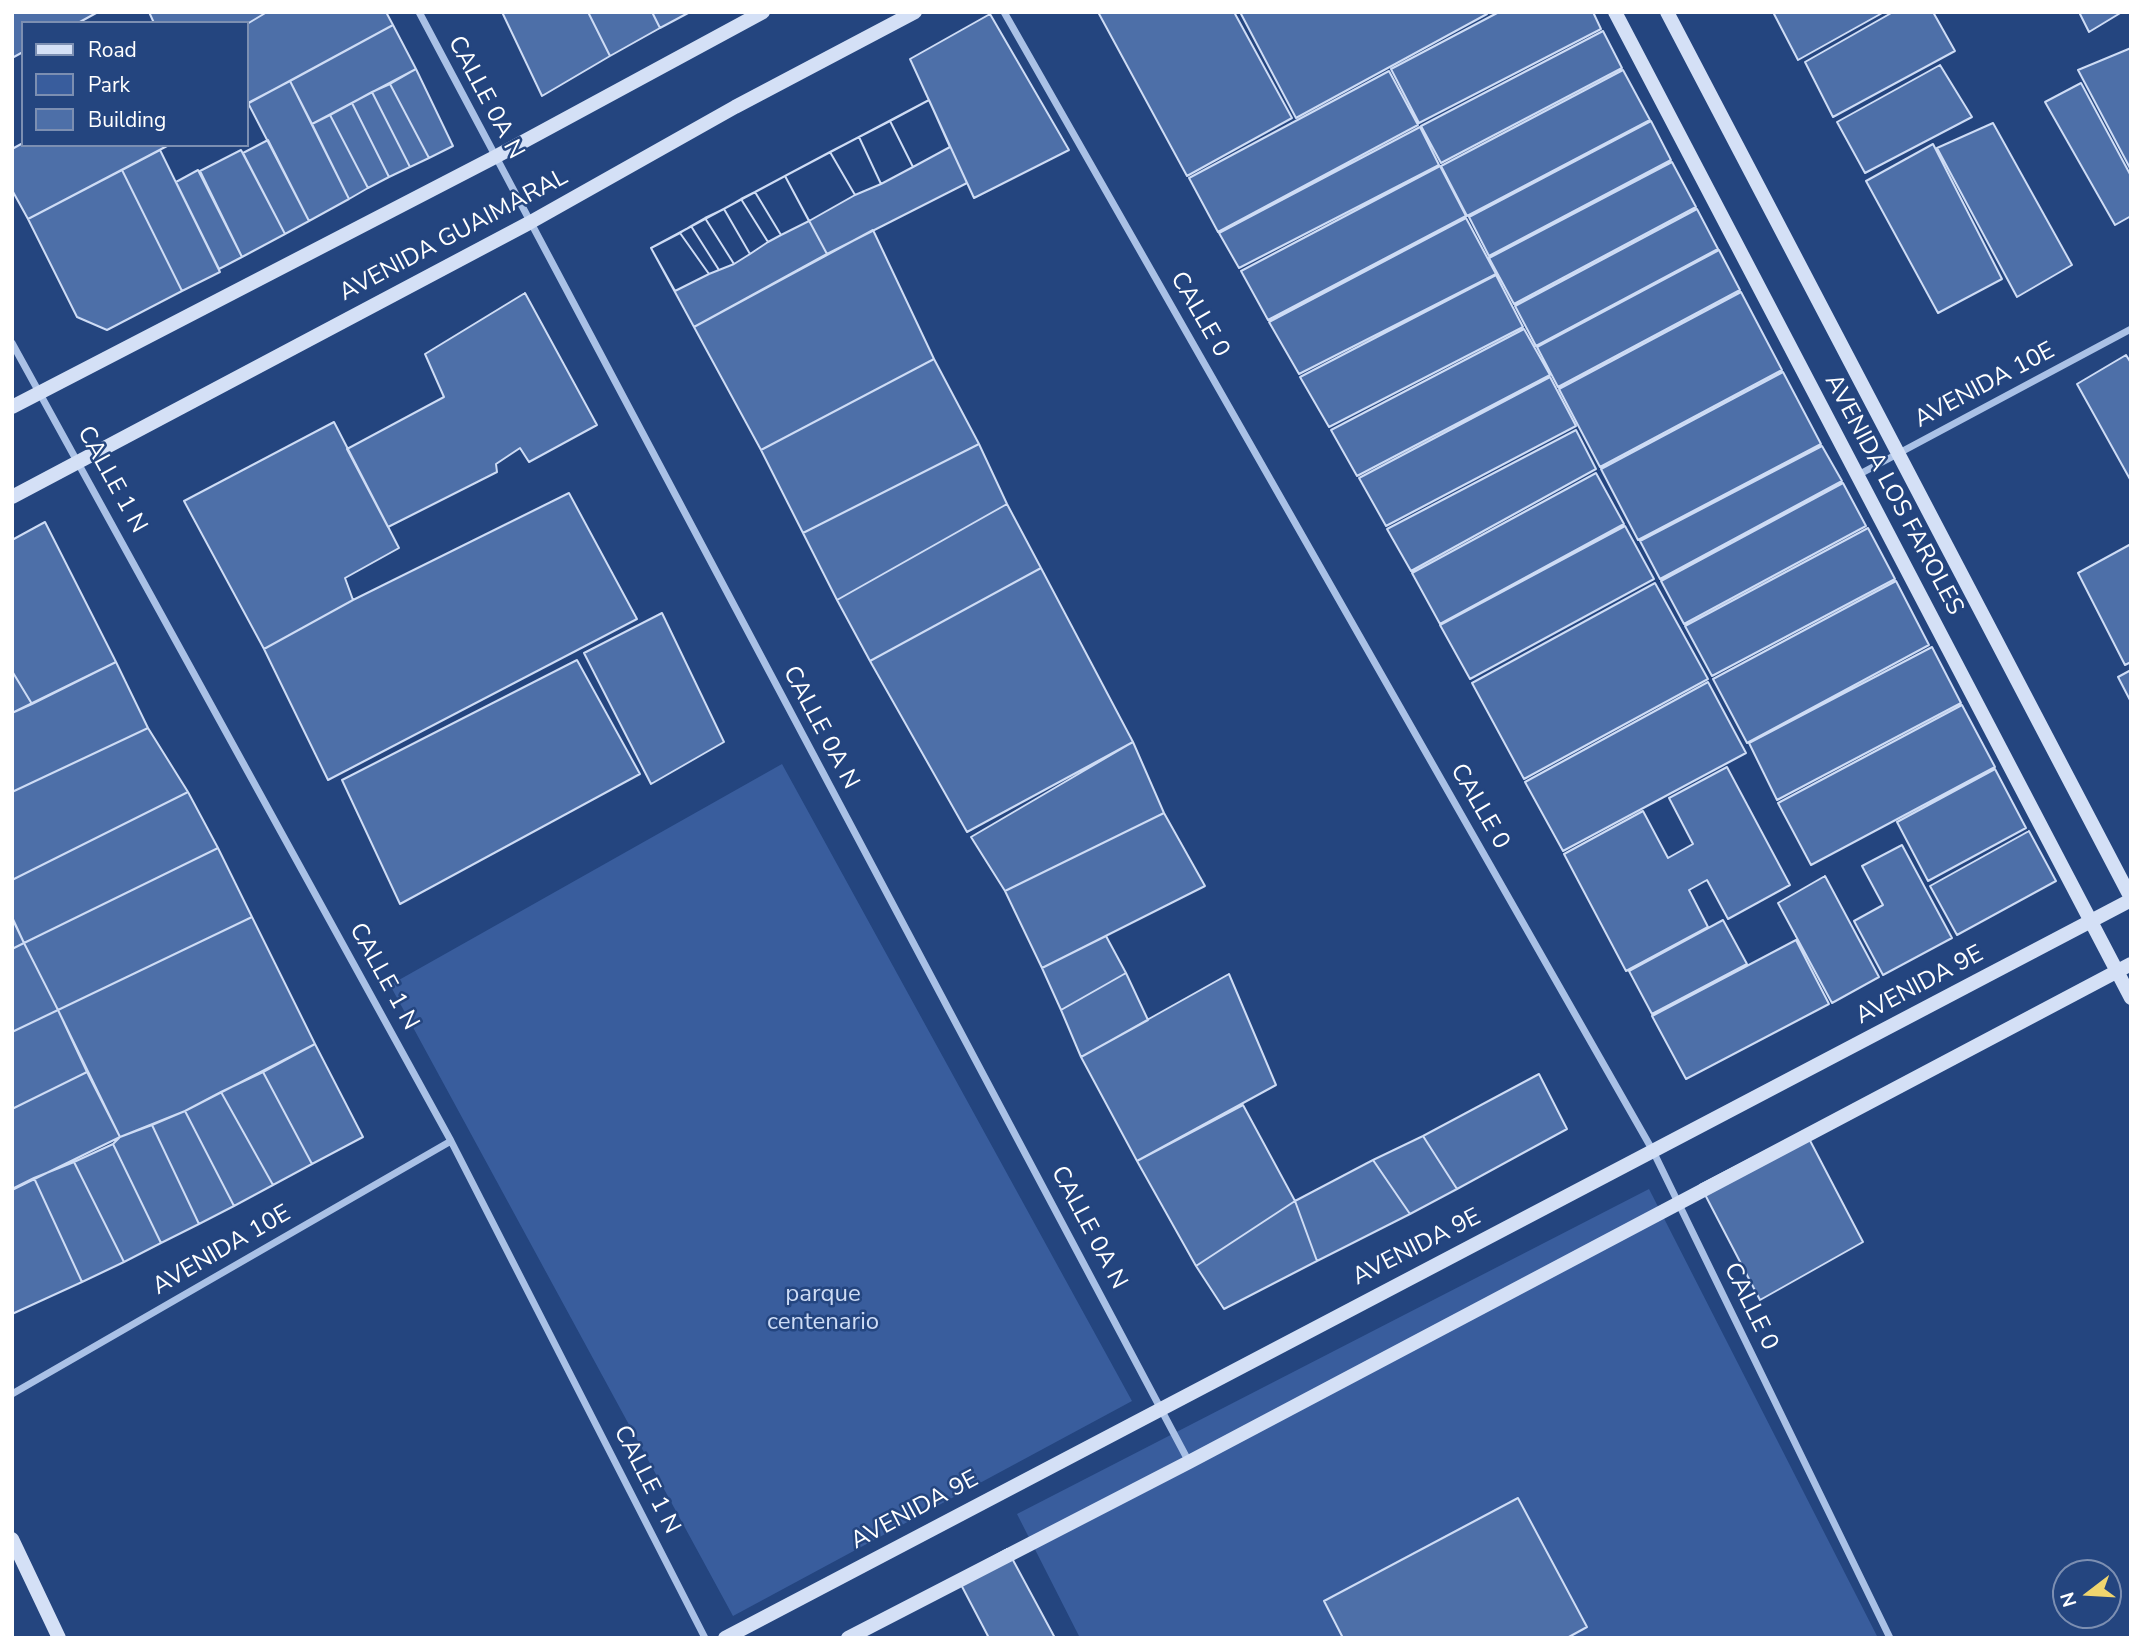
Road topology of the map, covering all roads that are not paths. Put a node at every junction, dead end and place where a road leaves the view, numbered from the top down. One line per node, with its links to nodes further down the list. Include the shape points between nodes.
1 (419, 12): 7 (street, CALLE 0A N)
2 (763, 12): 7 (street, AVENIDA GUAIMARAL)
3 (915, 12): 8 (street, AVENIDA GUAIMARAL)
4 (1004, 12): 23 (street, CALLE 0)
5 (1615, 12): 15 (street, AVENIDA LOS FAROLES)
6 (1667, 12): 13 (street, AVENIDA LOS FAROLES)
7 (495, 158): 8 (street, CALLE 0A N); 11 (street, AVENIDA GUAIMARAL)
8 (528, 223): 14 (street, AVENIDA GUAIMARAL); 26 (street, CALLE 0A N)
9 (2131, 329): 13 (street, AVENIDA 10E)
10 (12, 344): 11 (street, CALLE 1 N)
11 (40, 393): 12 (street, AVENIDA GUAIMARAL); 14 (street, CALLE 1 N)
12 (12, 407)
13 (1898, 455): 15 (street, AVENIDA 10E); 17 (street, AVENIDA LOS FAROLES)
14 (79, 462): 16 (street, AVENIDA GUAIMARAL); 22 (street, CALLE 1 N)
15 (1857, 475): 18 (street, AVENIDA LOS FAROLES)
16 (12, 497)
17 (2131, 899): 18 (street, AVENIDA 9E)
18 (2091, 922): 20 (street, AVENIDA LOS FAROLES); 23 (street, AVENIDA 9E)
19 (2131, 964): 20 (street)
20 (2117, 971): 21 (street, AVENIDA LOS FAROLES); 24 (street)
21 (2131, 998)
22 (451, 1141): 25 (street, AVENIDA 10E); 30 (street, CALLE 1 N)
23 (1653, 1152): 24 (street, CALLE 0); 26 (street, AVENIDA 9E)
24 (1677, 1202): 27 (street); 33 (street, CALLE 0)
25 (12, 1394)
26 (1161, 1407): 27 (street, CALLE 0A N); 31 (street, AVENIDA 9E)
27 (1189, 1462): 32 (street)
28 (12, 1539): 29 (street)
29 (59, 1638)
30 (705, 1638)
31 (725, 1638)
32 (848, 1638)
33 (1890, 1638)

